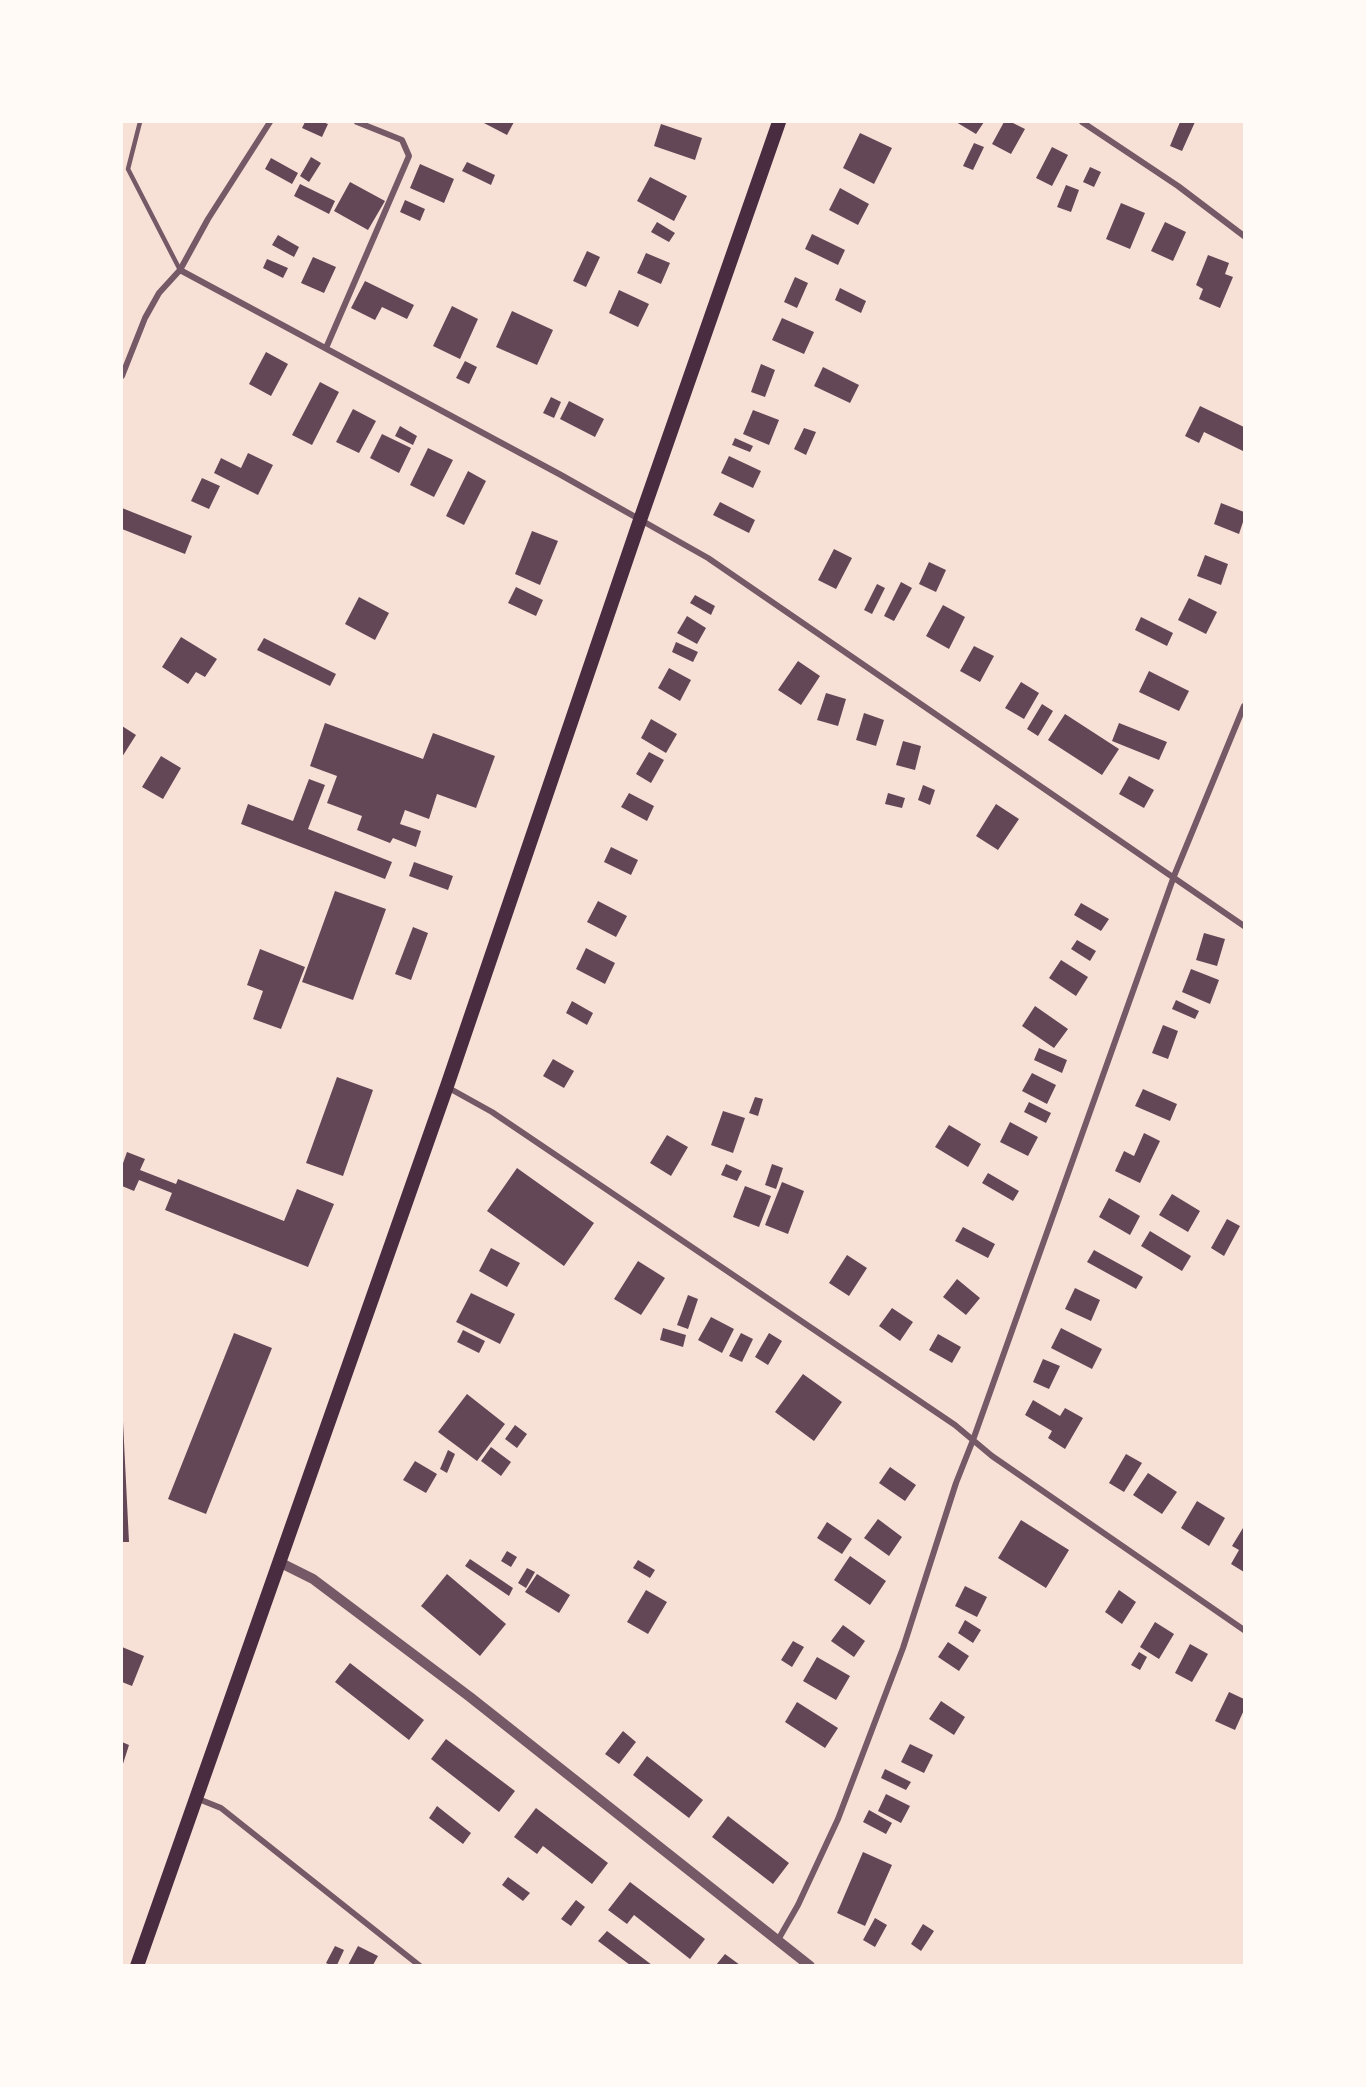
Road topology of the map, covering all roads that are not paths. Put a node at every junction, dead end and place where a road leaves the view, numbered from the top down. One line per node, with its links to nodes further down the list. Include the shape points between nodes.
1 (140, 122): 7 (lane, via 128,169)
2 (270, 122): 7 (street)
3 (357, 122): 8 (street, via 402,140 408,156)
4 (779, 122): 10 (main road)
5 (1082, 122): 6 (street, via 1179,186)
6 (1245, 236)
7 (180, 270): 8 (street); 9 (street, via 159,293 145,318)
8 (326, 348): 10 (street)
9 (122, 376)
10 (640, 520): 12 (street, via 708,558); 14 (main road)
11 (1245, 706): 12 (street)
12 (1174, 876): 13 (street); 15 (street)
13 (1245, 926)
14 (447, 1086): 15 (street, via 501,1118); 16 (main road)
15 (973, 1440): 17 (street); 19 (street, via 903,1648 838,1819)
16 (279, 1562): 18 (main road); 19 (street, via 313,1579 470,1697)
17 (1245, 1630)
18 (196, 1798): 20 (main road); 21 (street, via 221,1808)
19 (778, 1940): 22 (street)
20 (137, 1965)
21 (420, 1965)
22 (810, 1965)

